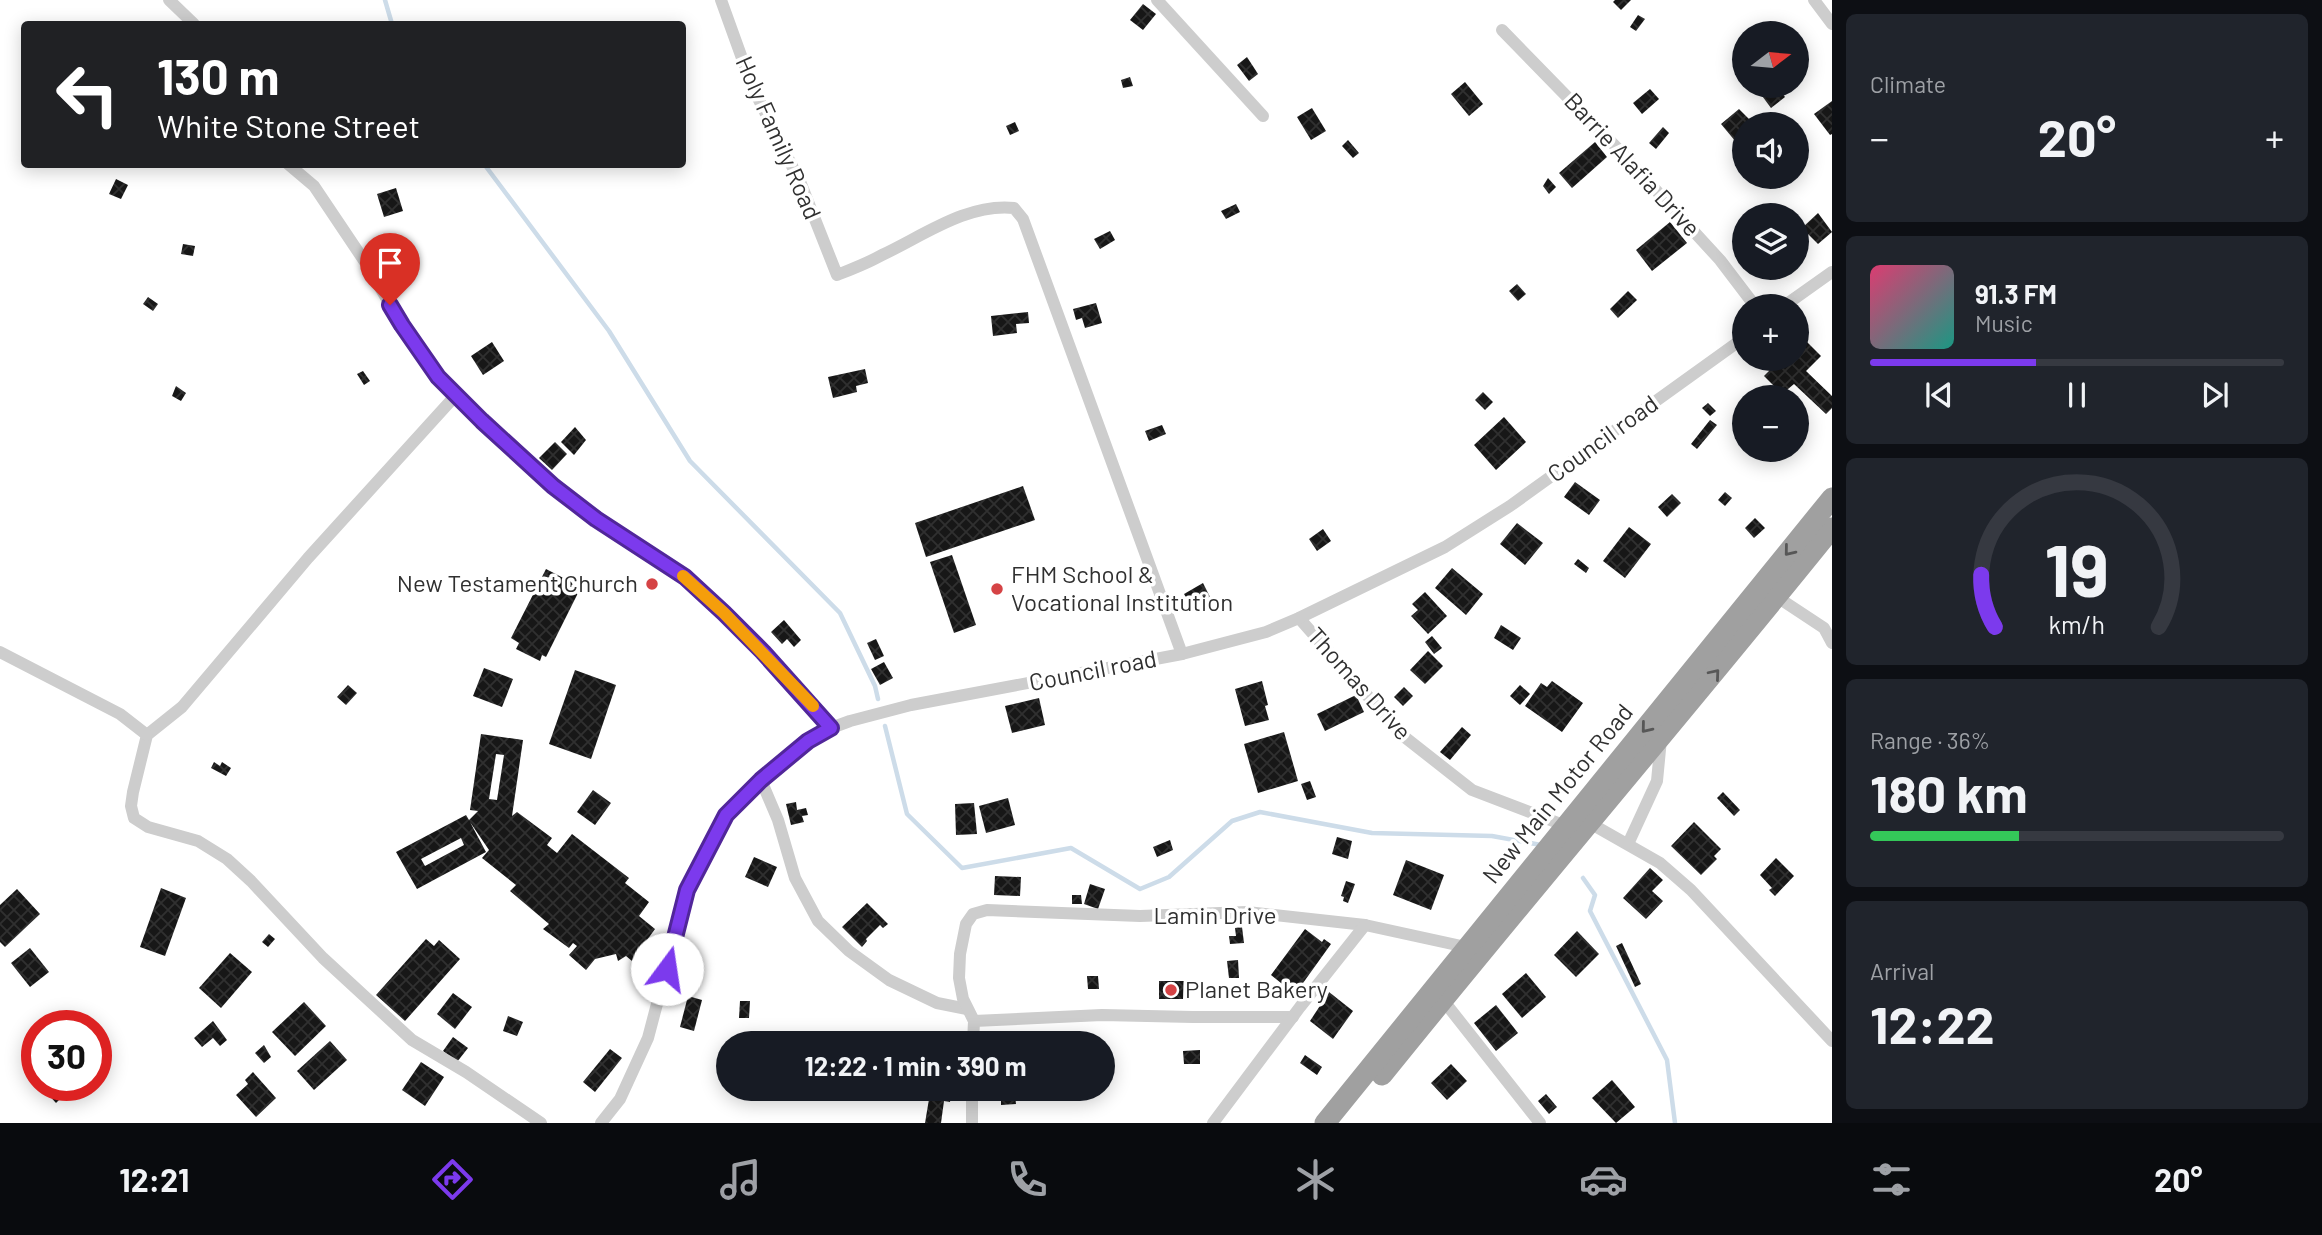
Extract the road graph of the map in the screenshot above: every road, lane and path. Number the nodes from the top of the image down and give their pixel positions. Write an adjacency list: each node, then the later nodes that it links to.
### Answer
1 (169, 0): 5 (street)
2 (721, 0): 21 (street, Holy Family Road)
3 (1157, 0): 8 (street)
4 (1814, 0): 6 (street)
5 (191, 21)
6 (1832, 23)
7 (1503, 30): 11 (street, Barrie Alafia Drive)
8 (1263, 116)
9 (293, 168): 14 (street)
10 (1832, 272): 12 (street)
11 (1746, 294)
12 (1801, 294)
13 (1732, 346): 18 (street, Council road)
14 (456, 395): 22 (street); 23 (street)
15 (1832, 498): 27 (highway, New Main Motor Road, one-way to 27)
16 (1832, 528): 17 (highway, New Main Motor Road)
17 (1777, 597): 19 (street); 24 (highway, New Main Motor Road, one-way to 17)
18 (1299, 618): 21 (street, Council road); 27 (street, Thomas Drive)
19 (1832, 643)
20 (0, 652): 23 (street)
21 (1182, 654): 22 (street, Council road)
22 (831, 728): 25 (street, Council road)
23 (147, 735): 38 (street)
24 (1661, 738): 26 (highway, New Main Motor Road); 28 (street)
25 (761, 780): 32 (street); 39 (street, Council road)
26 (1588, 822): 28 (street); 31 (highway, New Main Motor Road)
27 (1566, 826): 30 (highway, New Main Motor Road)
28 (1628, 844): 36 (street)
29 (1366, 925): 30 (street, Lamin Drive); 32 (street, Lamin Drive); 33 (street)
30 (1466, 947): 42 (highway, New Main Motor Road)
31 (1443, 1000): 43 (highway, New Main Motor Road); 44 (street)
32 (967, 1009): 34 (street)
33 (1293, 1017): 34 (street); 41 (street)
34 (974, 1021): 35 (street)
35 (974, 1031)
36 (1832, 1041)
37 (972, 1101): 40 (street)
38 (541, 1123)
39 (601, 1123)
40 (972, 1123)
41 (1213, 1123)
42 (1325, 1123)
43 (1344, 1123)
44 (1541, 1123)

